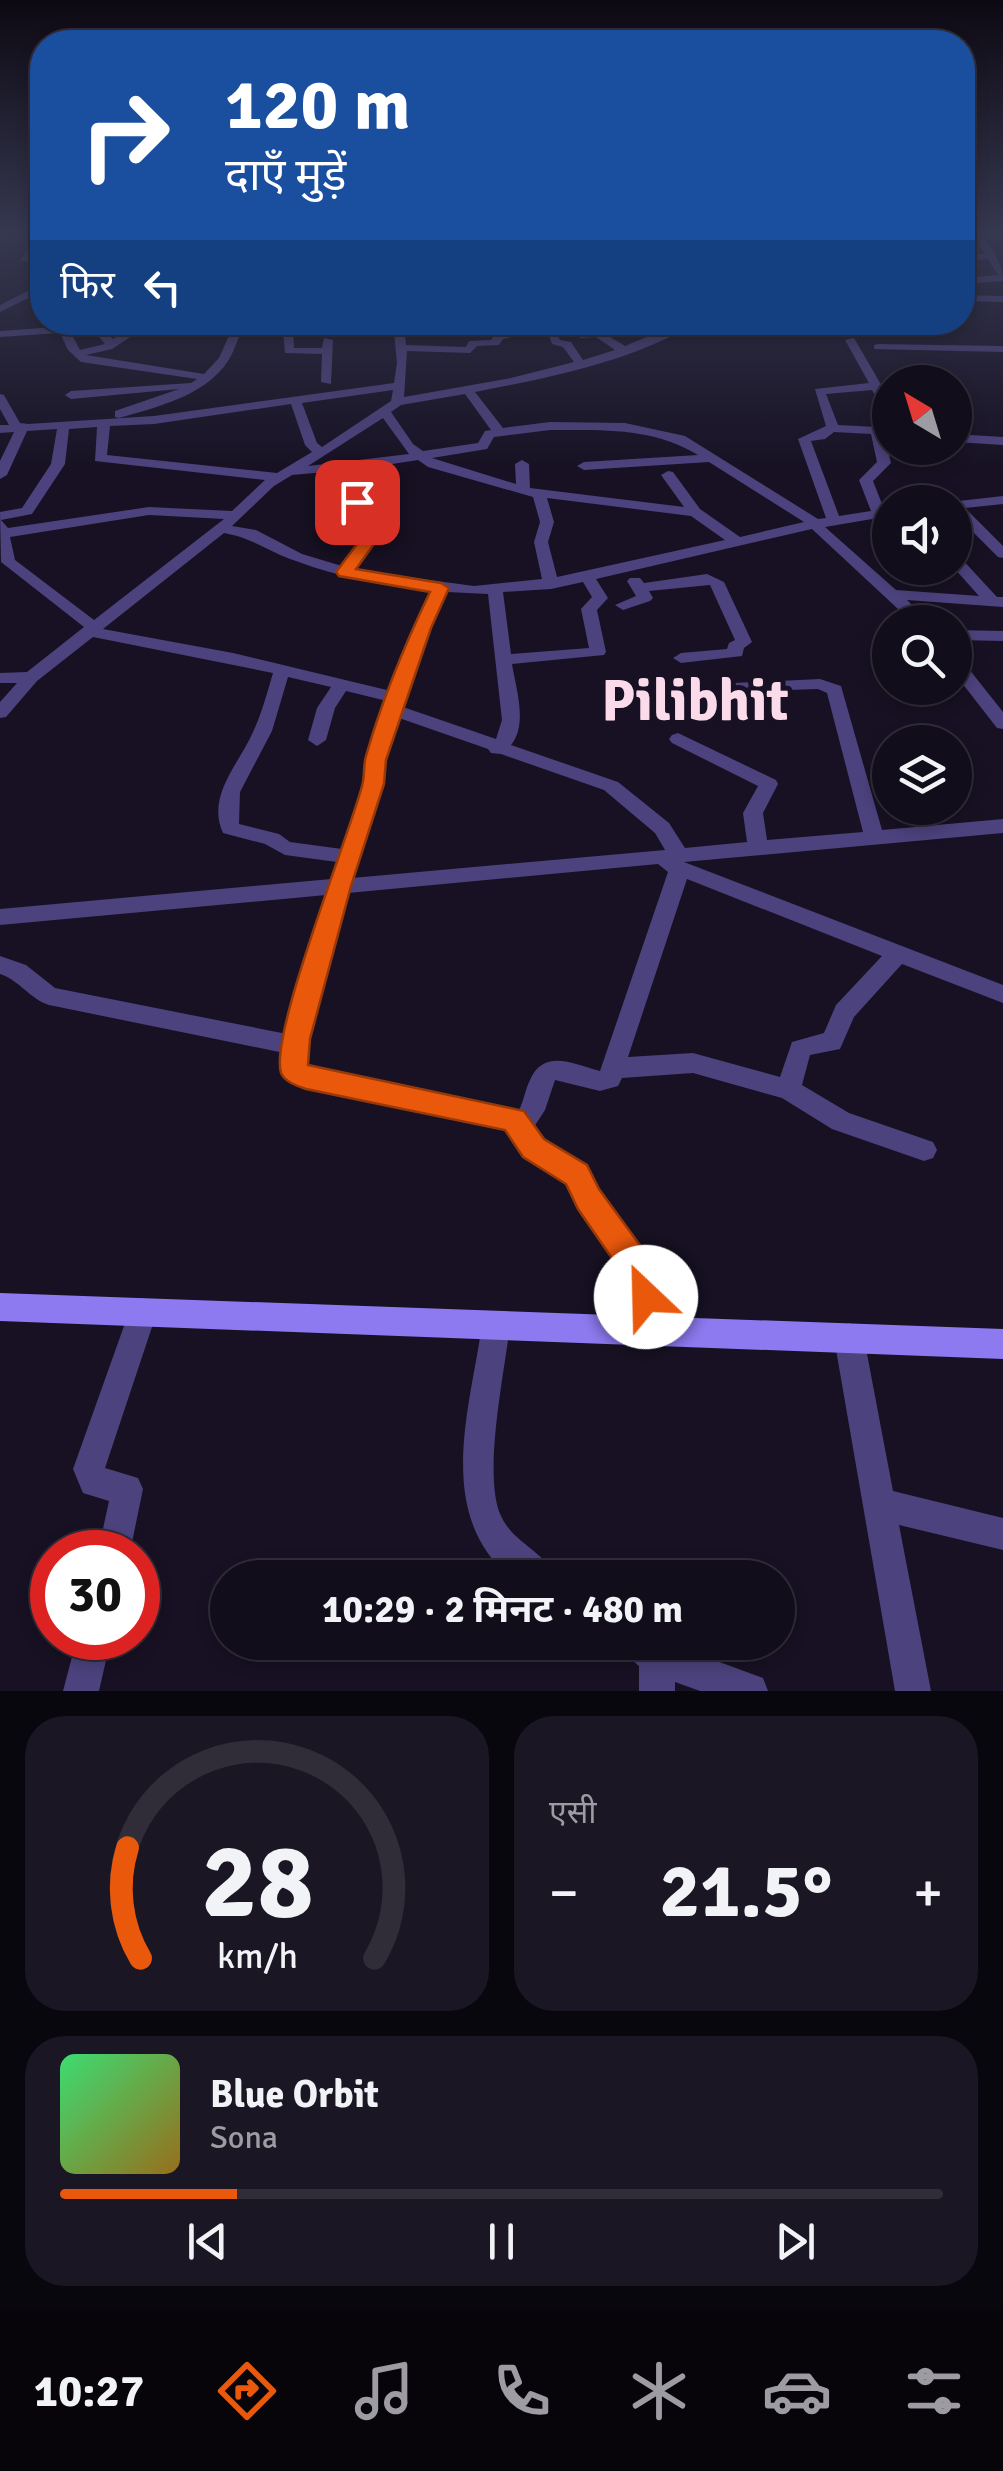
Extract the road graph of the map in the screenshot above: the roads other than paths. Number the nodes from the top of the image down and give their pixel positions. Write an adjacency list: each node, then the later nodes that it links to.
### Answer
1 (30, 330): 2 (street)
2 (0, 334)
3 (67, 335): 21 (street)
4 (104, 335): 15 (street)
5 (126, 335): 15 (street)
6 (236, 335): 23 (street)
7 (288, 335): 19 (street)
8 (329, 335): 19 (street)
9 (399, 335): 16 (street)
10 (510, 335): 16 (street)
11 (552, 335): 22 (street)
12 (664, 335): 20 (street)
13 (584, 336): 20 (street)
14 (850, 340): 24 (street)
15 (112, 344): 21 (street)
16 (400, 348): 28 (street)
17 (878, 348): 18 (street)
18 (1003, 348)
19 (327, 351): 25 (street)
20 (625, 351): 22 (street)
21 (77, 354): 23 (street)
22 (580, 365): 27 (street)
23 (199, 380): 29 (street); 33 (street)
24 (872, 380)
25 (327, 382)
26 (872, 386): 36 (street)
27 (468, 390): 28 (street); 39 (street)
28 (397, 394): 31 (street); 32 (street)
29 (71, 395)
30 (0, 398): 35 (street)
31 (295, 400): 33 (street); 42 (street)
32 (384, 412): 42 (street); 43 (street)
33 (107, 423): 34 (street); 49 (street)
34 (64, 424): 35 (street); 62 (street)
35 (19, 426): 37 (street); 50 (street)
36 (834, 428): 38 (street); 59 (street)
37 (0, 429)
38 (872, 429)
39 (499, 432): 43 (street); 44 (street)
40 (972, 439): 41 (street)
41 (1003, 441)
42 (322, 452): 49 (street)
43 (418, 456): 47 (street); 53 (street)
44 (712, 458): 48 (street); 61 (street)
45 (522, 464): 53 (street)
46 (882, 465): 52 (street)
47 (353, 466): 49 (street); 68 (street)
48 (584, 466)
49 (284, 474): 57 (street)
50 (0, 475)
51 (668, 475): 56 (street)
52 (872, 491)
53 (531, 493): 56 (street); 71 (street)
54 (1003, 500): 55 (street)
55 (972, 504)
56 (694, 512): 64 (street)
57 (235, 515): 62 (street); 63 (street)
58 (872, 515): 59 (street)
59 (834, 520): 61 (street)
60 (972, 523): 65 (street)
61 (814, 524): 64 (street); 75 (street)
62 (1, 527): 66 (street)
63 (221, 528): 68 (street); 79 (street)
64 (736, 541): 67 (street)
65 (1003, 554)
66 (4, 562): 79 (street)
67 (626, 567): 69 (street); 73 (street)
68 (345, 572): 72 (street)
69 (587, 576): 71 (street); 83 (street)
70 (972, 577): 76 (street)
71 (551, 584): 74 (street)
72 (441, 588): 74 (street); 90 (street)
73 (639, 588): 77 (street); 82 (street)
74 (495, 590): 83 (street)
75 (895, 595): 76 (street); 78 (street)
76 (998, 602)
77 (623, 605)
78 (905, 605)
79 (92, 629): 84 (street); 85 (street)
80 (972, 635): 81 (street)
81 (1003, 636)
82 (680, 658)
83 (506, 660): 95 (street)
84 (282, 670): 87 (street); 99 (street)
85 (31, 677): 86 (street); 91 (street)
86 (0, 678)
87 (342, 684): 90 (street); 94 (street)
88 (972, 685): 92 (street)
89 (734, 688): 97 (street)
90 (396, 704): 95 (street); 99 (street)
91 (0, 713)
92 (1003, 724)
93 (678, 739): 98 (street)
94 (318, 740)
95 (498, 749): 100 (street)
96 (1003, 826): 97 (street)
97 (874, 838): 98 (street)
98 (758, 848): 100 (street)
99 (349, 857): 101 (street)
100 (679, 862): 101 (street); 103 (street); 107 (street)
101 (339, 886): 102 (street); 106 (street)
102 (0, 917)
103 (899, 952): 105 (street); 108 (street)
104 (0, 965): 106 (street)
105 (1003, 994)
106 (296, 1046): 109 (street)
107 (616, 1068): 108 (street); 109 (street)
108 (789, 1090): 110 (street)
109 (514, 1120): 114 (street)
110 (924, 1150)
111 (0, 1307): 112 (main road)
112 (143, 1312): 113 (main road); 118 (street)
113 (496, 1325): 114 (main road); 120 (street)
114 (646, 1331): 115 (main road)
115 (848, 1338): 116 (main road); 117 (street)
116 (1003, 1344)
117 (879, 1504): 119 (street); 125 (street)
118 (119, 1530)
119 (1003, 1534)
120 (516, 1560)
121 (89, 1660): 123 (street)
122 (650, 1664): 124 (street)
123 (81, 1691)
124 (750, 1691)
125 (913, 1691)

